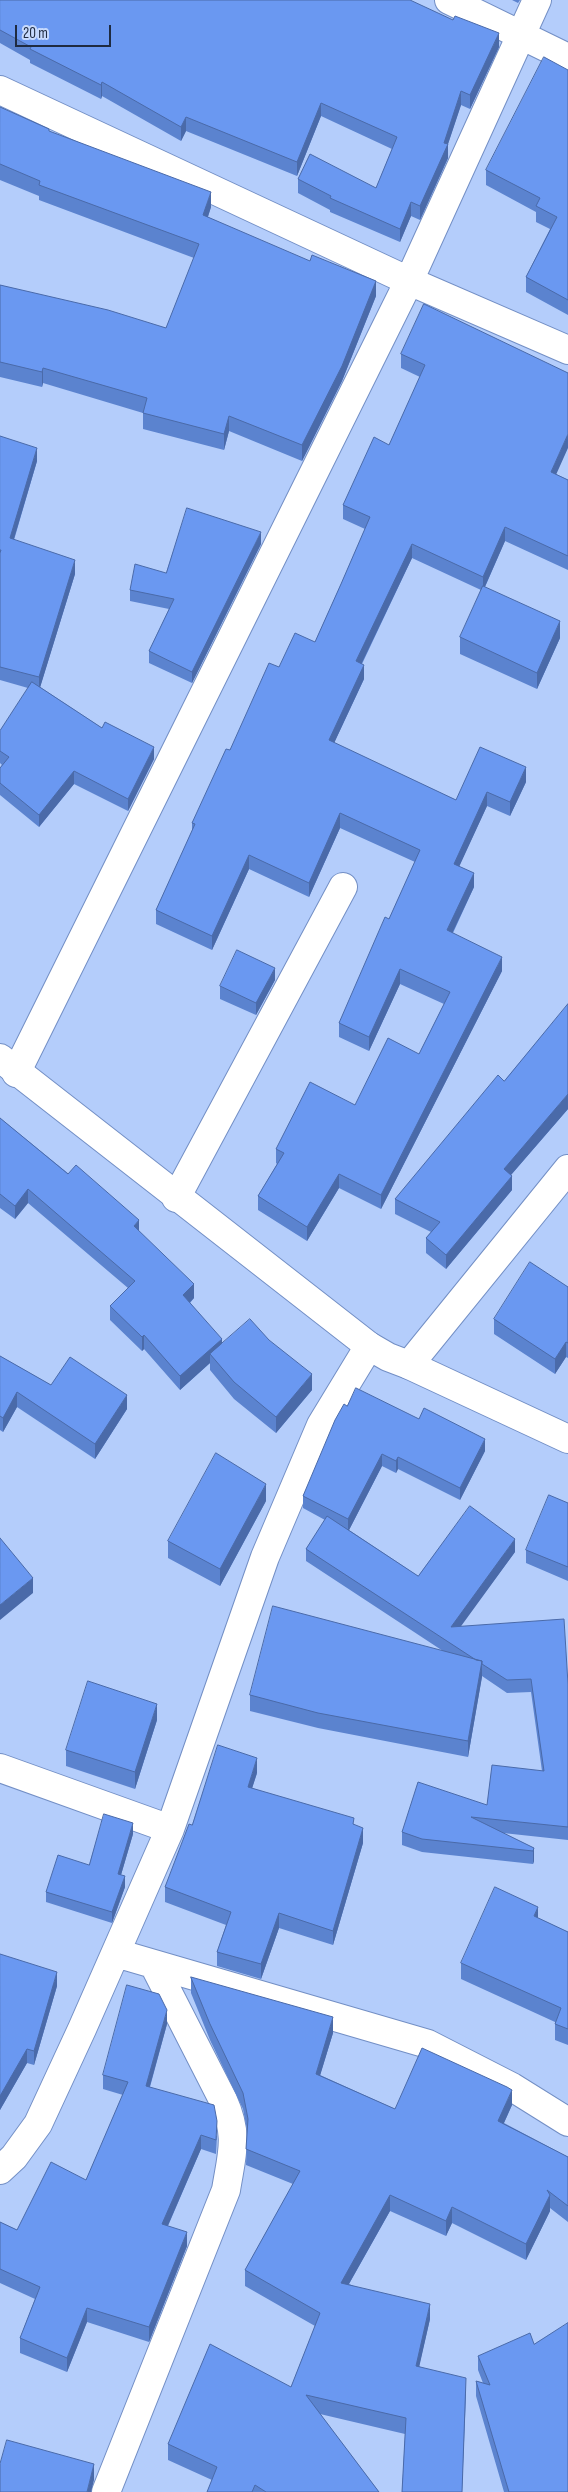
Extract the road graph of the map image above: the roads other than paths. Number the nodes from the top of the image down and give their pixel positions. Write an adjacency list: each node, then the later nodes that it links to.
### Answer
1 (449, 0): 3 (street)
2 (537, 0): 3 (street)
3 (520, 35): 4 (street); 6 (street)
4 (568, 58)
5 (0, 90): 6 (street)
6 (409, 281): 7 (street); 9 (street)
7 (568, 350)
8 (343, 887): 11 (street)
9 (8, 1066): 11 (street)
10 (568, 1169): 13 (street)
11 (176, 1198): 12 (street)
12 (369, 1346): 13 (street); 16 (street)
13 (409, 1365): 14 (street)
14 (568, 1439)
15 (0, 1768): 16 (street)
16 (170, 1829): 17 (street)
17 (116, 1953): 18 (street); 20 (street)
18 (154, 1965): 19 (street); 21 (street)
19 (568, 2122)
20 (0, 2170)
21 (106, 2492)

